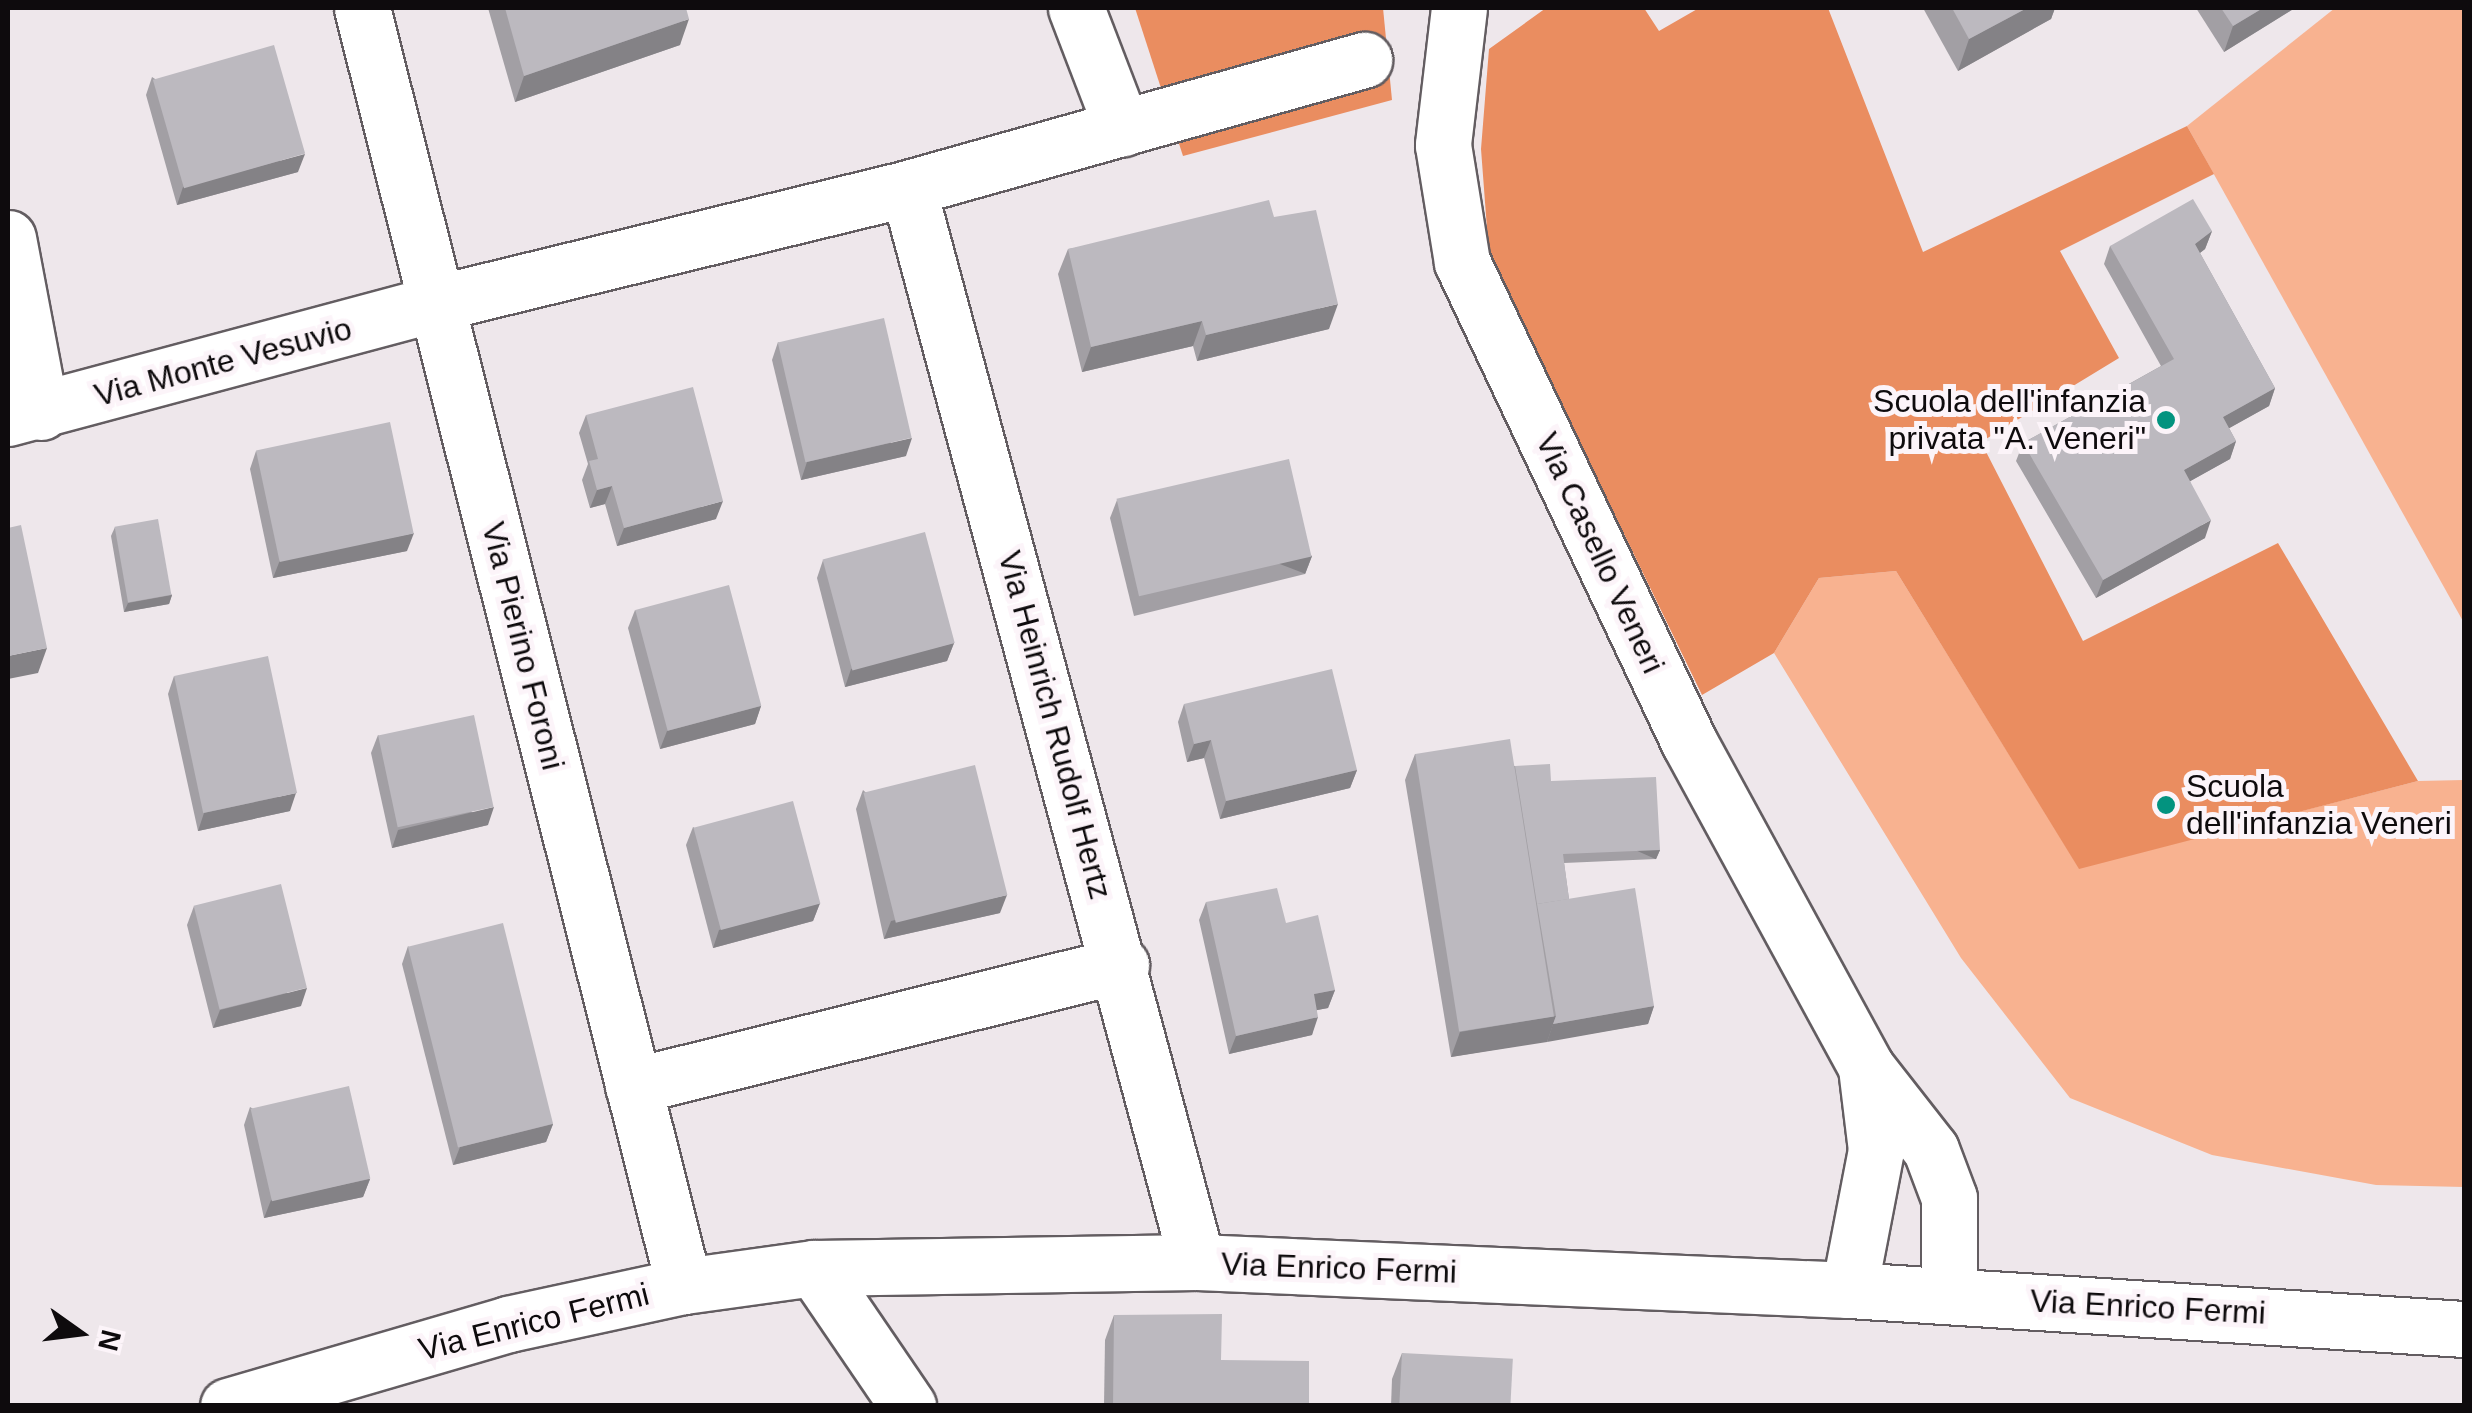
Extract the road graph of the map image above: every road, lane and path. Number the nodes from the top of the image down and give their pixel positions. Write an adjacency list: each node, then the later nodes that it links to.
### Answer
1 (362, 8): 8 (street, Via Pierino Foroni)
2 (1076, 8): 5 (street)
3 (1459, 8): 11 (street, Via Casello Veneri)
4 (1364, 60): 5 (street)
5 (1122, 128): 6 (street)
6 (908, 188): 8 (street); 10 (street, Via Heinrich Rudolf Hertz)
7 (8, 238): 9 (street)
8 (437, 302): 9 (street, Via Monte Vesuvio); 12 (street, Via Pierino Foroni)
9 (24, 415)
10 (1120, 965): 12 (street); 13 (street, Via Heinrich Rudolf Hertz)
11 (1866, 1067): 16 (street, Via Casello Veneri); 17 (street, Via Casello Veneri)
12 (634, 1086): 15 (street, Via Pierino Foroni)
13 (1197, 1262): 14 (street, Via Enrico Fermi); 16 (street, Via Enrico Fermi)
14 (814, 1268): 15 (street, Via Enrico Fermi); 20 (street)
15 (684, 1286): 19 (street, Via Enrico Fermi)
16 (1849, 1290): 17 (street, Via Enrico Fermi)
17 (1949, 1296): 18 (street, Via Enrico Fermi)
18 (2464, 1329)
19 (228, 1406)
20 (908, 1406)

